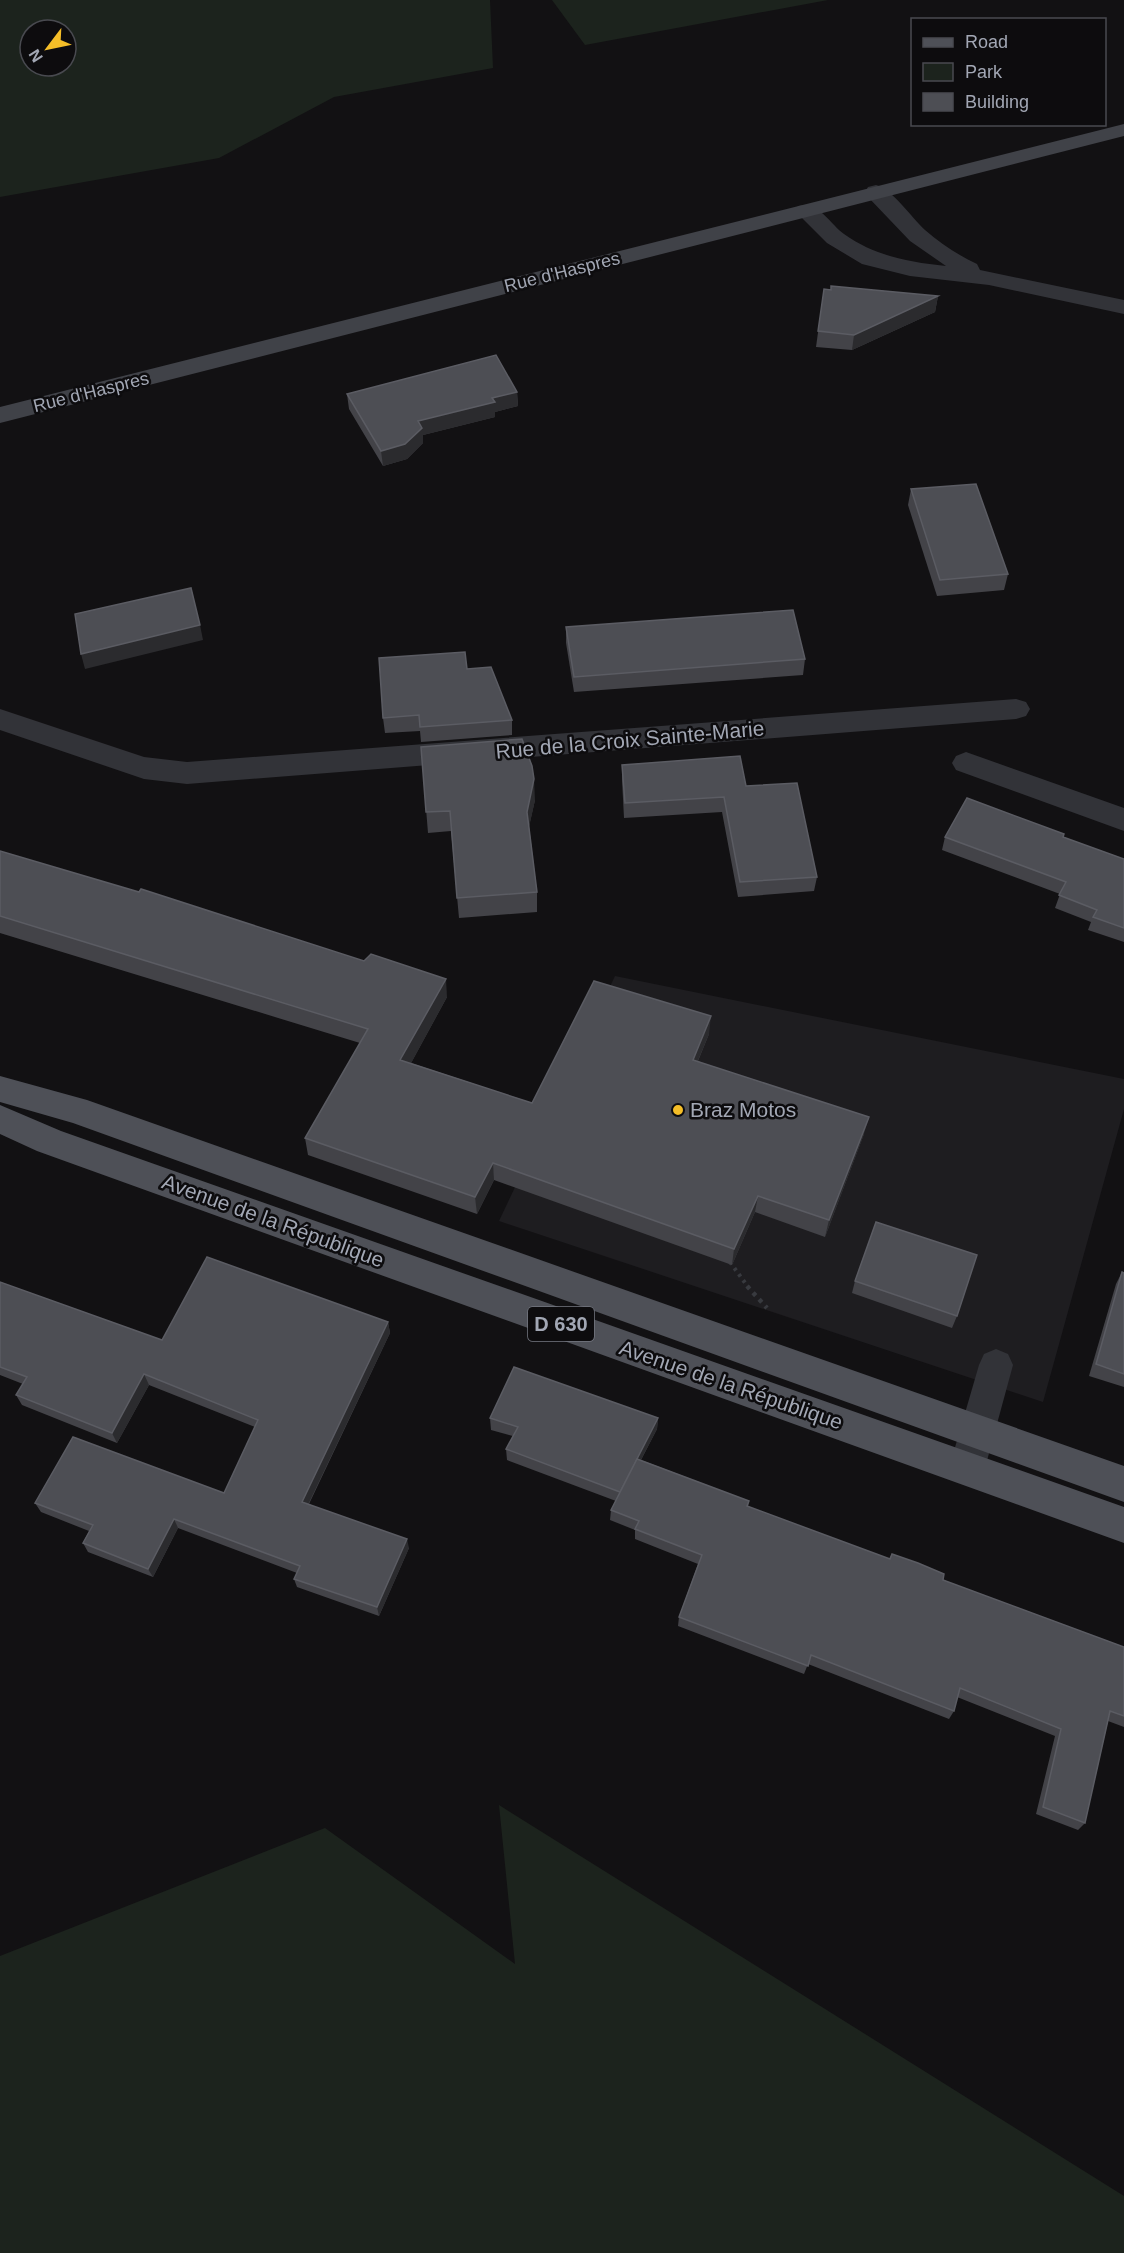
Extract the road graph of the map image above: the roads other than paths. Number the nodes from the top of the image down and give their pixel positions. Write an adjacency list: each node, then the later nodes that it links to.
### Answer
1 (1124, 130): 2 (main road, Rue d'Haspres)
2 (876, 192): 3 (main road, Rue d'Haspres); 4 (street)
3 (806, 211): 4 (street); 6 (main road, Rue d'Haspres)
4 (989, 278): 5 (street)
5 (1124, 307)
6 (0, 415)
7 (1016, 709): 8 (street, Rue de la Croix Sainte-Marie)
8 (0, 719)
9 (966, 763): 10 (street)
10 (1124, 820)
11 (0, 1089): 14 (main road, Avenue de la République / D 630)
12 (0, 1119): 15 (main road, Avenue de la République / D 630)
13 (996, 1365): 14 (lane)
14 (977, 1431): 15 (lane); 16 (main road, Avenue de la République / D 630)
15 (967, 1468): 17 (main road, Avenue de la République / D 630)
16 (1124, 1484)
17 (1124, 1525)

